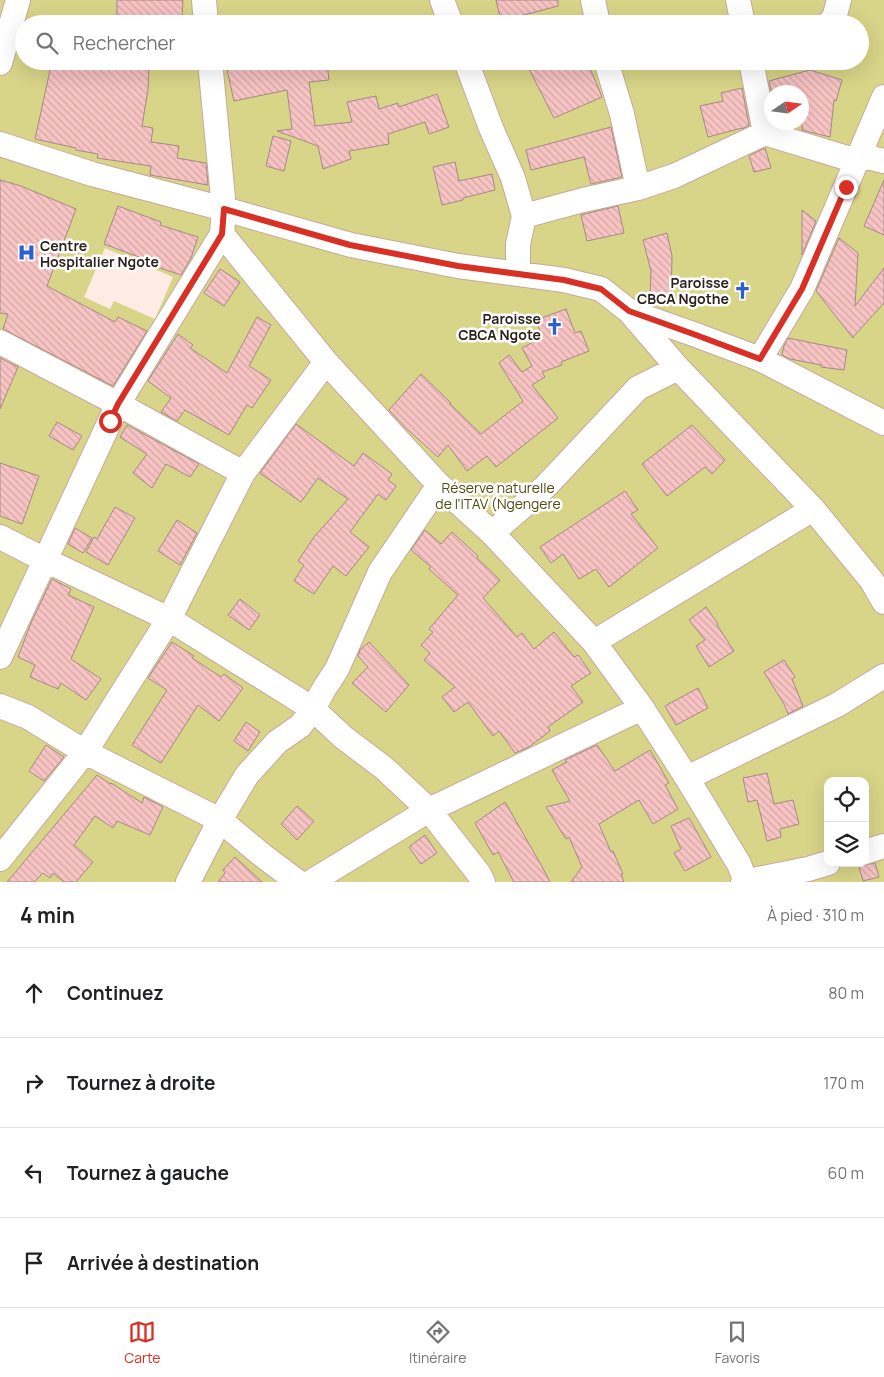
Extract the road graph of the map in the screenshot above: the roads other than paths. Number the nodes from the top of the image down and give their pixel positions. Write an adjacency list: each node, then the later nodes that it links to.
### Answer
1 (18, 0): 12 (street)
2 (204, 0): 7 (street)
3 (442, 0): 8 (street)
4 (593, 0): 9 (street)
5 (738, 0): 10 (street)
6 (840, 0): 11 (street)
7 (205, 15)
8 (448, 15)
9 (596, 15)
10 (741, 15)
11 (835, 15)
12 (0, 63)
13 (211, 70): 23 (street)
14 (469, 70): 24 (street)
15 (609, 70): 22 (street)
16 (753, 70): 18 (street)
17 (884, 97): 20 (street)
18 (765, 133): 20 (street); 22 (street)
19 (0, 144): 23 (street)
20 (859, 155): 21 (street); 29 (street)
21 (884, 161)
22 (638, 188): 24 (street)
23 (224, 209): 25 (street); 26 (street)
24 (524, 216): 26 (street)
25 (222, 234): 30 (street); 32 (street)
26 (518, 274): 27 (street)
27 (629, 311): 29 (street); 31 (street)
28 (0, 342): 32 (street)
29 (760, 359): 33 (street)
30 (326, 362): 34 (street); 35 (street)
31 (678, 368): 36 (street); 37 (street)
32 (118, 404): 34 (street); 39 (street)
33 (884, 423)
34 (243, 473): 41 (street)
35 (438, 485): 37 (street); 47 (street)
36 (813, 509): 40 (street); 42 (street)
37 (492, 533): 42 (street)
38 (0, 537): 39 (street)
39 (45, 560): 41 (street); 43 (street)
40 (884, 602)
41 (170, 619): 47 (street); 48 (street)
42 (594, 642): 46 (street)
43 (0, 658)
44 (884, 676): 49 (street)
45 (0, 706): 48 (street)
46 (642, 708): 49 (street); 50 (street)
47 (313, 709): 50 (street); 51 (street)
48 (85, 752): 51 (street); 54 (street)
49 (687, 778): 60 (street)
50 (429, 810): 58 (street); 59 (street)
51 (220, 820): 56 (street); 57 (street)
52 (884, 846): 53 (street)
53 (869, 851)
54 (0, 859)
55 (824, 864): 60 (street)
56 (188, 882)
57 (298, 882)
58 (311, 882)
59 (483, 882)
60 (745, 882)

